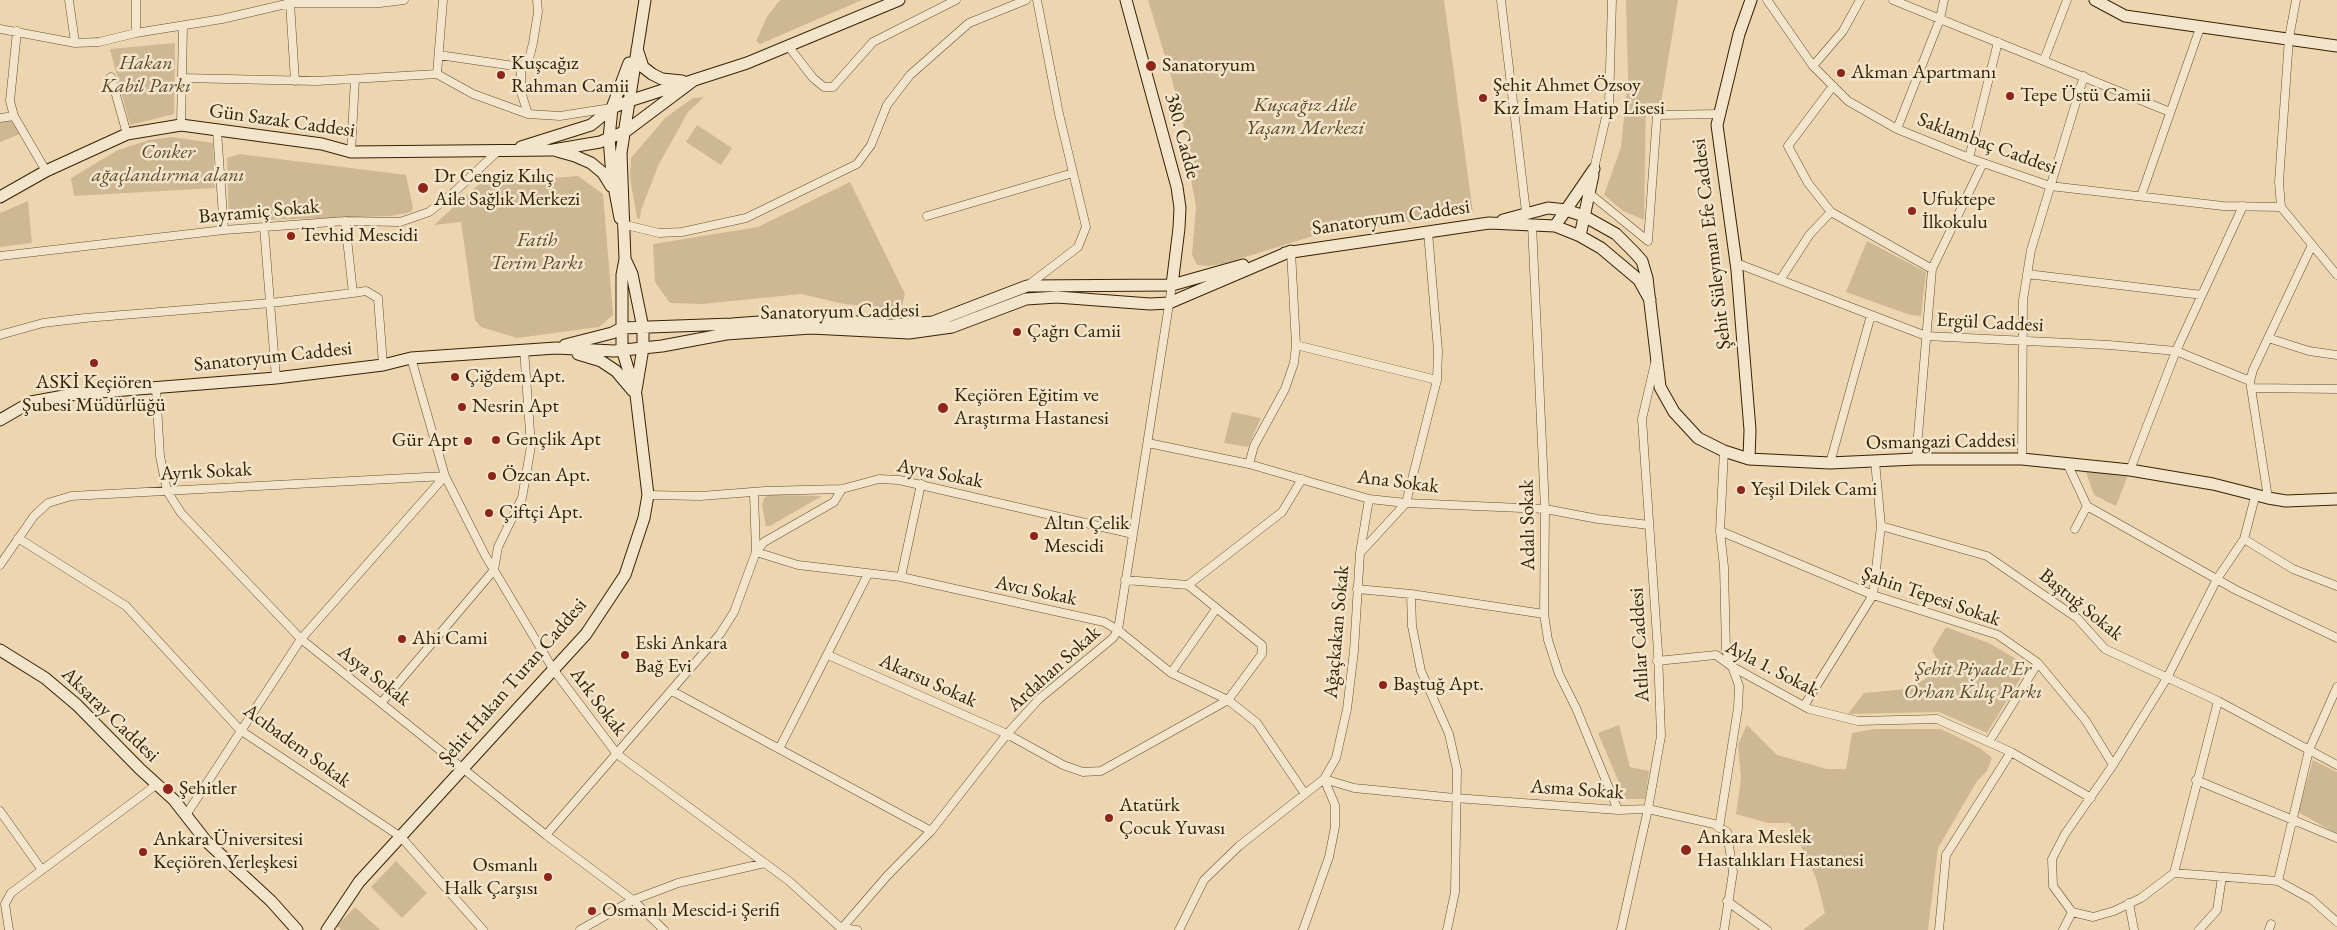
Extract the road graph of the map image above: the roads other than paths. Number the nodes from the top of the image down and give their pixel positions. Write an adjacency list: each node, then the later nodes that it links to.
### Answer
1 (69, 0): 32 (street)
2 (136, 0): 29 (street)
3 (404, 0): 22 (street)
4 (443, 0): 36 (street)
5 (537, 0): 39 (street)
6 (645, 0): 33 (main road)
7 (899, 0): 35 (main road, Gün Sazak Caddesi)
8 (956, 0): 35 (street)
9 (1026, 0): 84 (street)
10 (1036, 0): 69 (street)
11 (1126, 0): 100 (main road, 380. Cadde)
12 (1501, 0): 78 (street)
13 (1612, 0): 67 (street)
14 (1751, 0): 52 (main road, Şehit Süleyman Efe Caddesi)
15 (1767, 0): 38 (street, Saklambaç Caddesi)
16 (1860, 0): 38 (street)
17 (1893, 0): 24 (street)
18 (1944, 0): 24 (street)
19 (2067, 0): 37 (street)
20 (2095, 0): 26 (main road)
21 (2296, 0): 30 (street)
22 (332, 1): 23 (street)
23 (290, 3): 25 (street); 46 (street)
24 (1940, 19): 31 (street); 56 (street)
25 (183, 26): 29 (street); 43 (street)
26 (2200, 28): 30 (main road); 50 (street)
27 (0, 30): 28 (street)
28 (17, 31): 32 (street); 53 (street)
29 (136, 32): 32 (street)
30 (2289, 38): 34 (main road); 76 (street)
31 (1998, 42): 37 (street); 65 (street)
32 (74, 43)
33 (636, 46): 45 (main road); 48 (main road); 49 (main road)
34 (2337, 46)
35 (789, 47): 45 (main road, Gün Sazak Caddesi)
36 (439, 56): 39 (street); 40 (street)
37 (2044, 60): 41 (street)
38 (1813, 66): 47 (street, Saklambaç Caddesi)
39 (521, 67): 51 (street)
40 (437, 74): 44 (street); 51 (street)
41 (2084, 76): 50 (street); 70 (street)
42 (111, 77): 59 (street)
43 (182, 78): 46 (street); 55 (street)
44 (355, 79): 46 (street); 63 (street)
45 (694, 80): 48 (main road, Gün Sazak Caddesi); 58 (main road, Gün Sazak Caddesi)
46 (295, 81)
47 (1833, 86): 56 (street, Saklambaç Caddesi); 79 (street)
48 (629, 101): 49 (main road, Gün Sazak Caddesi); 58 (main road)
49 (612, 108): 51 (street); 60 (main road); 61 (main road, Gün Sazak Caddesi)
50 (2170, 112): 73 (street)
51 (528, 114)
52 (1720, 114): 71 (street); 95 (main road, Şehit Süleyman Efe Caddesi)
53 (14, 116): 54 (street); 68 (street)
54 (0, 118)
55 (181, 125): 57 (main road, Gün Sazak Caddesi); 59 (main road, Gün Sazak Caddesi)
56 (1897, 129): 65 (street, Saklambaç Caddesi)
57 (217, 131): 63 (main road, Gün Sazak Caddesi); 88 (street)
58 (626, 131): 60 (main road, Gün Sazak Caddesi); 84 (main road)
59 (127, 134): 68 (main road, Gün Sazak Caddesi)
60 (609, 138): 62 (main road, Gün Sazak Caddesi); 72 (main road)
61 (515, 149): 62 (main road, Gün Sazak Caddesi); 64 (main road, Gün Sazak Caddesi)
62 (553, 150): 72 (main road)
63 (351, 152): 64 (main road, Gün Sazak Caddesi)
64 (497, 152): 82 (street, Bayramiç Sokak)
65 (1969, 158): 66 (street, Saklambaç Caddesi)
66 (1983, 163): 70 (street, Saklambaç Caddesi); 96 (street)
67 (1594, 169): 71 (main road); 77 (main road)
68 (46, 171): 74 (main road, Gün Sazak Caddesi)
69 (1073, 173): 80 (street); 101 (street)
70 (2050, 186): 73 (street, Saklambaç Caddesi); 97 (street)
71 (1589, 193): 81 (main road)
72 (614, 194): 84 (main road)
73 (2141, 196): 75 (street, Saklambaç Caddesi)
74 (0, 197)
75 (2243, 206): 76 (street, Saklambaç Caddesi); 103 (street)
76 (2281, 207): 91 (street)
77 (1566, 210): 78 (main road, Sanatoryum Caddesi); 81 (main road, Sanatoryum Caddesi); 86 (main road)
78 (1526, 212): 83 (main road, Sanatoryum Caddesi)
79 (1832, 212): 96 (street); 99 (street)
80 (927, 216)
81 (1584, 216): 90 (main road); 104 (main road, Sanatoryum Caddesi)
82 (345, 221): 87 (street, Bayramiç Sokak); 102 (street)
83 (1496, 222): 85 (main road, Sanatoryum Caddesi); 89 (main road, Sanatoryum Caddesi)
84 (622, 224): 94 (main road)
85 (1532, 224): 86 (main road, Sanatoryum Caddesi); 154 (street, Adalı Sokak)
86 (1554, 226): 90 (main road, Sanatoryum Caddesi)
87 (264, 227): 88 (street, Bayramiç Sokak); 105 (street)
88 (224, 230): 93 (street, Bayramiç Sokak)
89 (1428, 232): 92 (main road, Sanatoryum Caddesi); 125 (street, Ağaçkakan Sokak)
90 (1580, 236): 104 (main road, Sanatoryum Caddesi)
91 (2312, 245): 98 (street); 112 (street)
92 (1291, 251): 100 (main road, Sanatoryum Caddesi); 106 (main road, Sanatoryum Caddesi); 114 (street)
93 (0, 256)
94 (625, 259): 108 (main road); 109 (main road)
95 (1736, 263): 99 (street, Ergül Caddesi); 133 (main road, Şehit Süleyman Efe Caddesi)
96 (1932, 269): 111 (street)
97 (2027, 274): 103 (street); 113 (street)
98 (2337, 275)
99 (1780, 280): 107 (street, Ergül Caddesi)
100 (1172, 285): 101 (main road, Sanatoryum Caddesi); 106 (street, Ardahan Sokak)
101 (1027, 286): 109 (main road, Sanatoryum Caddesi)
102 (354, 293): 105 (street); 123 (street)
103 (2202, 294): 119 (street)
104 (1650, 300): 121 (main road, Osmangazi Caddesi)
105 (272, 303): 110 (street); 124 (street)
106 (1169, 303): 116 (main road, Sanatoryum Caddesi); 131 (street, Ardahan Sokak)
107 (1871, 315): 111 (street, Ergül Caddesi); 137 (street)
108 (622, 328): 109 (main road, Sanatoryum Caddesi); 115 (main road, Sanatoryum Caddesi); 118 (main road)
109 (643, 328): 116 (main road)
110 (0, 335)
111 (1926, 336): 113 (street, Ergül Caddesi); 134 (street)
112 (2268, 338): 120 (street); 126 (street)
113 (2023, 341): 119 (street, Ergül Caddesi); 135 (street)
114 (1296, 345): 125 (street); 139 (street)
115 (556, 348): 117 (main road, Sanatoryum Caddesi); 118 (main road, Sanatoryum Caddesi); 129 (main road)
116 (643, 348): 118 (main road, Sanatoryum Caddesi); 129 (main road)
117 (524, 349): 122 (main road, Sanatoryum Caddesi); 165 (street)
118 (622, 349): 129 (main road)
119 (2176, 351): 126 (street, Ergül Caddesi); 140 (street)
120 (2337, 355)
121 (1656, 356): 132 (main road, Osmangazi Caddesi); 155 (street, Atlılar Caddesi)
122 (411, 358): 123 (main road, Sanatoryum Caddesi); 141 (street, Ark Sokak)
123 (383, 365): 124 (main road, Sanatoryum Caddesi)
124 (276, 378): 127 (main road, Sanatoryum Caddesi)
125 (1437, 380): 152 (street, Ağaçkakan Sokak)
126 (2250, 385): 128 (street); 149 (street)
127 (156, 388): 130 (main road, Sanatoryum Caddesi); 145 (street, Asya Sokak)
128 (2337, 389)
129 (636, 395): 147 (main road, Şehit Hakan Turan Caddesi)
130 (0, 420)
131 (1148, 442): 139 (street, Ana Sokak); 159 (street, Ardahan Sokak)
132 (1724, 451): 133 (main road, Osmangazi Caddesi); 158 (street)
133 (1749, 458): 137 (main road, Osmangazi Caddesi)
134 (1916, 458): 135 (main road, Osmangazi Caddesi); 136 (main road, Osmangazi Caddesi)
135 (2022, 459): 138 (main road, Osmangazi Caddesi)
136 (1875, 461): 137 (main road, Osmangazi Caddesi); 156 (street)
137 (1830, 463)
138 (2067, 463): 140 (main road, Osmangazi Caddesi); 153 (street)
139 (1248, 464): 142 (street, Ana Sokak)
140 (2130, 470): 148 (main road, Osmangazi Caddesi)
141 (445, 476): 145 (street, Ayrık Sokak); 165 (street, Ark Sokak); 179 (street)
142 (1302, 479): 150 (street, Ana Sokak); 170 (street)
143 (921, 484): 144 (street, Ayva Sokak); 159 (street, Ayva Sokak); 167 (street)
144 (842, 489): 146 (street, Ayva Sokak); 162 (street)
145 (167, 491): 160 (street, Ayrık Sokak); 179 (street, Asya Sokak)
146 (754, 494): 147 (street, Ayva Sokak); 162 (street)
147 (648, 495): 185 (main road, Şehit Hakan Turan Caddesi)
148 (2255, 497): 149 (main road, Osmangazi Caddesi); 161 (street)
149 (2268, 498): 151 (main road, Osmangazi Caddesi)
150 (1369, 499): 152 (street, Ana Sokak); 163 (street)
151 (2337, 499)
152 (1406, 503): 154 (street, Ana Sokak); 163 (street, Ağaçkakan Sokak)
153 (2087, 506): 157 (street); 168 (street)
154 (1545, 508): 155 (street, Ana Sokak); 176 (street, Adalı Sokak)
155 (1650, 526): 182 (street, Atlılar Caddesi)
156 (1881, 526): 174 (street); 187 (street, Baştuğ Sokak)
157 (2075, 530)
158 (1720, 531): 174 (street, Şahin Tepesi Sokak); 184 (street)
159 (1133, 534): 169 (street, Ardahan Sokak)
160 (18, 538): 164 (street, Ayrık Sokak); 194 (street, Acıbadem Sokak)
161 (2244, 539): 168 (street); 171 (street)
162 (756, 552): 166 (street, Avcı Sokak); 189 (street)
163 (1360, 553): 172 (street, Ağaçkakan Sokak)
164 (0, 565)
165 (494, 570): 185 (street, Ark Sokak); 192 (street)
166 (868, 574): 167 (street, Avcı Sokak); 181 (street)
167 (901, 578): 177 (street, Avcı Sokak)
168 (2217, 579): 178 (street); 187 (street)
169 (1125, 580): 170 (street); 177 (street, Ardahan Sokak)
170 (1188, 586): 175 (street)
171 (2337, 586)
172 (1357, 589): 173 (street); 204 (street, Ağaçkakan Sokak)
173 (1411, 594): 176 (street); 208 (street)
174 (1873, 595): 183 (street, Şahin Tepesi Sokak); 193 (street)
175 (1216, 609): 186 (street); 190 (street)
176 (1544, 614): 211 (street, Adalı Sokak)
177 (1118, 630): 186 (street, Avcı Sokak); 195 (street, Ardahan Sokak)
178 (2337, 638)
179 (301, 639): 192 (street, Asya Sokak); 194 (street)
180 (0, 650): 206 (main road, Aksaray Caddesi)
181 (828, 654): 195 (street, Akarsu Sokak); 197 (street)
182 (1657, 661): 184 (street, Ayla 1. Sokak); 210 (street, Atlılar Caddesi)
183 (2038, 663): 196 (street); 201 (street, Şahin Tepesi Sokak)
184 (1731, 666): 193 (street, Ayla 1. Sokak); 215 (street)
185 (553, 668): 200 (street, Ark Sokak); 203 (main road, Şehit Hakan Turan Caddesi)
186 (1171, 673): 190 (street, Avcı Sokak)
187 (2167, 678): 191 (street, Baştuğ Sokak); 201 (street)
188 (2337, 687): 198 (street)
189 (672, 691): 197 (street); 200 (street)
190 (1228, 700): 195 (street, Akarsu Sokak); 207 (street, Avcı Sokak)
191 (2218, 700): 198 (street, Baştuğ Sokak); 205 (street)
192 (382, 702): 203 (street, Asya Sokak)
193 (1804, 706): 196 (street, Ayla 1. Sokak)
194 (240, 730): 213 (street); 218 (street, Acıbadem Sokak)
195 (1007, 734): 216 (street, Ardahan Sokak)
196 (1989, 742): 199 (street, Ayla 1. Sokak)
197 (779, 749): 216 (street)
198 (2309, 750): 202 (street, Baştuğ Sokak); 214 (street)
199 (2011, 752): 209 (street, Ayla 1. Sokak); 246 (street)
200 (617, 754): 217 (street); 220 (street, Ark Sokak)
201 (2113, 765): 209 (street)
202 (2337, 765)
203 (463, 769): 217 (street, Asya Sokak); 218 (main road, Şehit Hakan Turan Caddesi)
204 (1324, 779): 207 (street, Ağaçkakan Sokak); 208 (street, Asma Sokak); 241 (street)
205 (2196, 780): 214 (street); 222 (street)
206 (156, 785): 213 (main road, Aksaray Caddesi); 221 (street)
207 (1305, 794): 240 (street, Ağaçkakan Sokak)
208 (1455, 798): 211 (street, Asma Sokak); 242 (street)
209 (2091, 798): 229 (street)
210 (1648, 809): 211 (street, Asma Sokak); 215 (street, Asma Sokak); 243 (street, Atlılar Caddesi)
211 (1618, 810)
212 (0, 811): 221 (street)
213 (186, 815): 227 (main road, Aksaray Caddesi)
214 (2292, 818): 219 (street); 224 (street)
215 (1720, 828): 226 (street)
216 (931, 831): 231 (street, Ardahan Sokak)
217 (546, 835): 225 (street, Asya Sokak)
218 (401, 837): 235 (main road, Şehit Hakan Turan Caddesi); 236 (street, Acıbadem Sokak)
219 (2337, 838)
220 (765, 863): 225 (street); 231 (street, Ark Sokak)
221 (42, 870): 232 (street)
222 (2174, 873): 223 (street); 228 (street)
223 (2222, 877): 224 (street); 249 (street)
224 (2278, 881): 230 (street)
225 (633, 900): 237 (street); 238 (street, Asya Sokak)
226 (1727, 900): 244 (street); 245 (street)
227 (271, 901): 233 (main road); 234 (main road, Aksaray Caddesi)
228 (2129, 903): 229 (street); 248 (street)
229 (2072, 912): 247 (street)
230 (2337, 922)
231 (842, 929): 239 (street)
232 (9, 930)
233 (285, 930)
234 (297, 930)
235 (327, 930)
236 (483, 930)
237 (580, 930)
238 (664, 930)
239 (857, 930)
240 (1179, 930)
241 (1303, 930)
242 (1447, 930)
243 (1621, 930)
244 (1724, 930)
245 (1767, 930)
246 (1939, 930)
247 (2063, 930)
248 (2134, 930)
249 (2199, 930)

